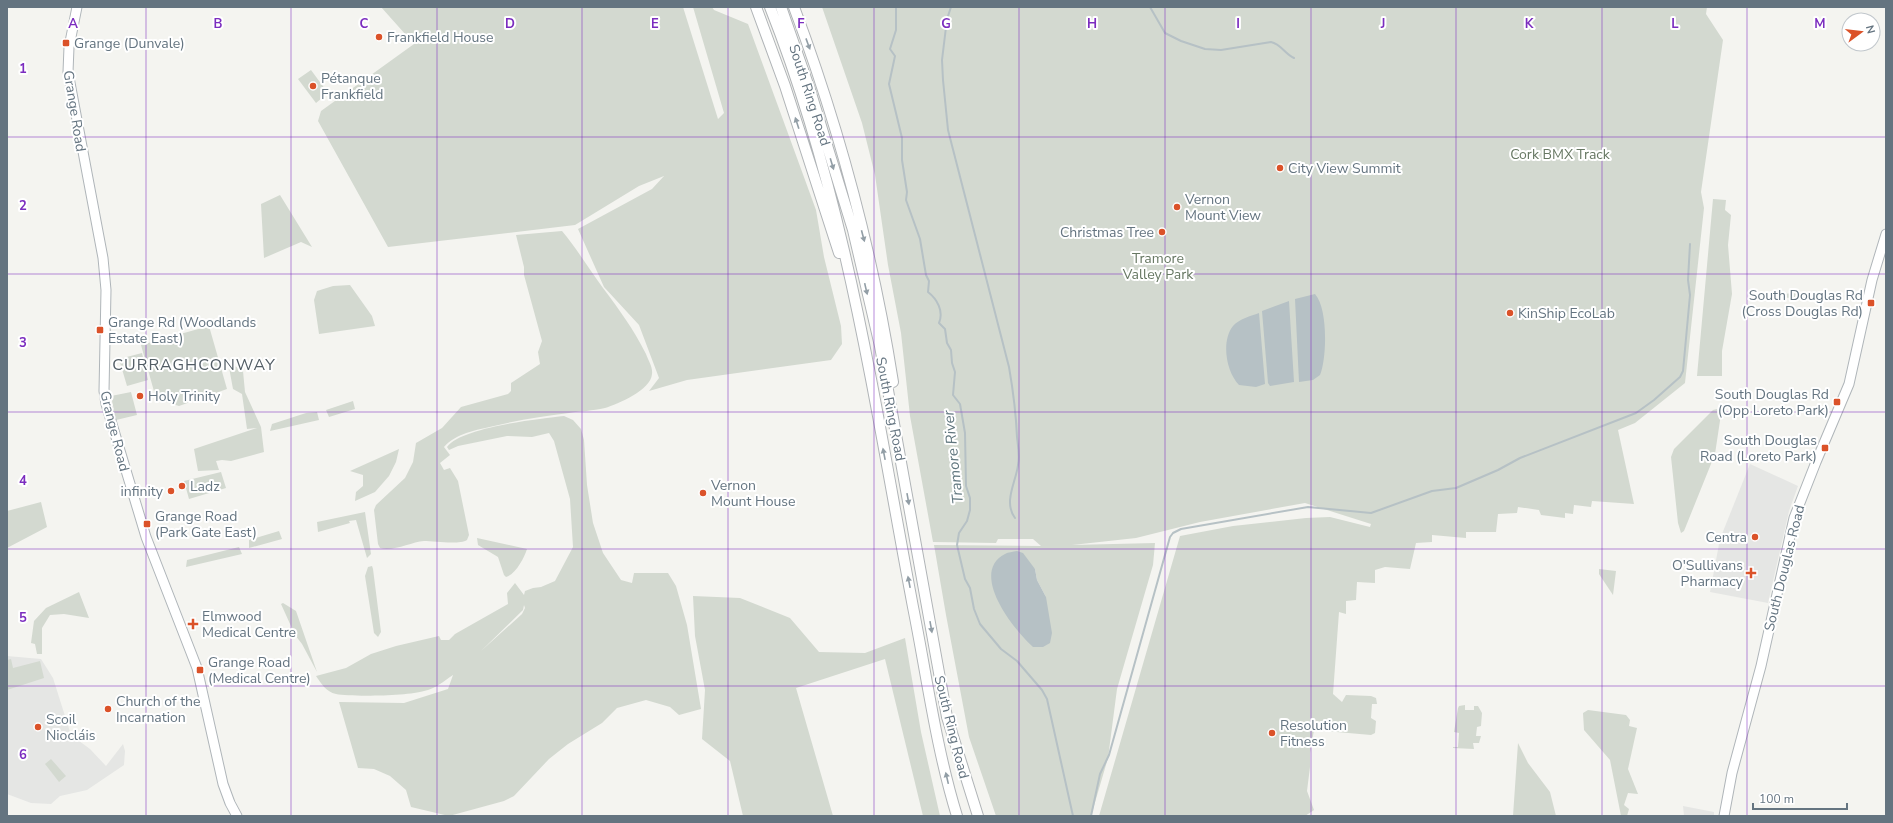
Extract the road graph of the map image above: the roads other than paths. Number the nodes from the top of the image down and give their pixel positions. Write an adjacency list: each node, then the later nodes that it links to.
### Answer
1 (77, 7): 11 (main road, Grange Road)
2 (756, 7): 9 (highway, one-way to 2)
3 (770, 7): 9 (highway, South Ring Road)
4 (781, 7): 7 (highway, South Ring Road, one-way to 7)
5 (794, 7): 6 (highway, one-way to 6)
6 (842, 156): 7 (highway); 10 (highway, one-way to 10)
7 (852, 230): 10 (highway, South Ring Road, one-way to 10)
8 (1886, 234): 14 (main road, South Douglas Road)
9 (857, 306): 12 (highway, South Ring Road, one-way to 9)
10 (903, 470): 13 (highway, South Ring Road, one-way to 13)
11 (237, 816)
12 (957, 816)
13 (978, 816)
14 (1724, 816)

